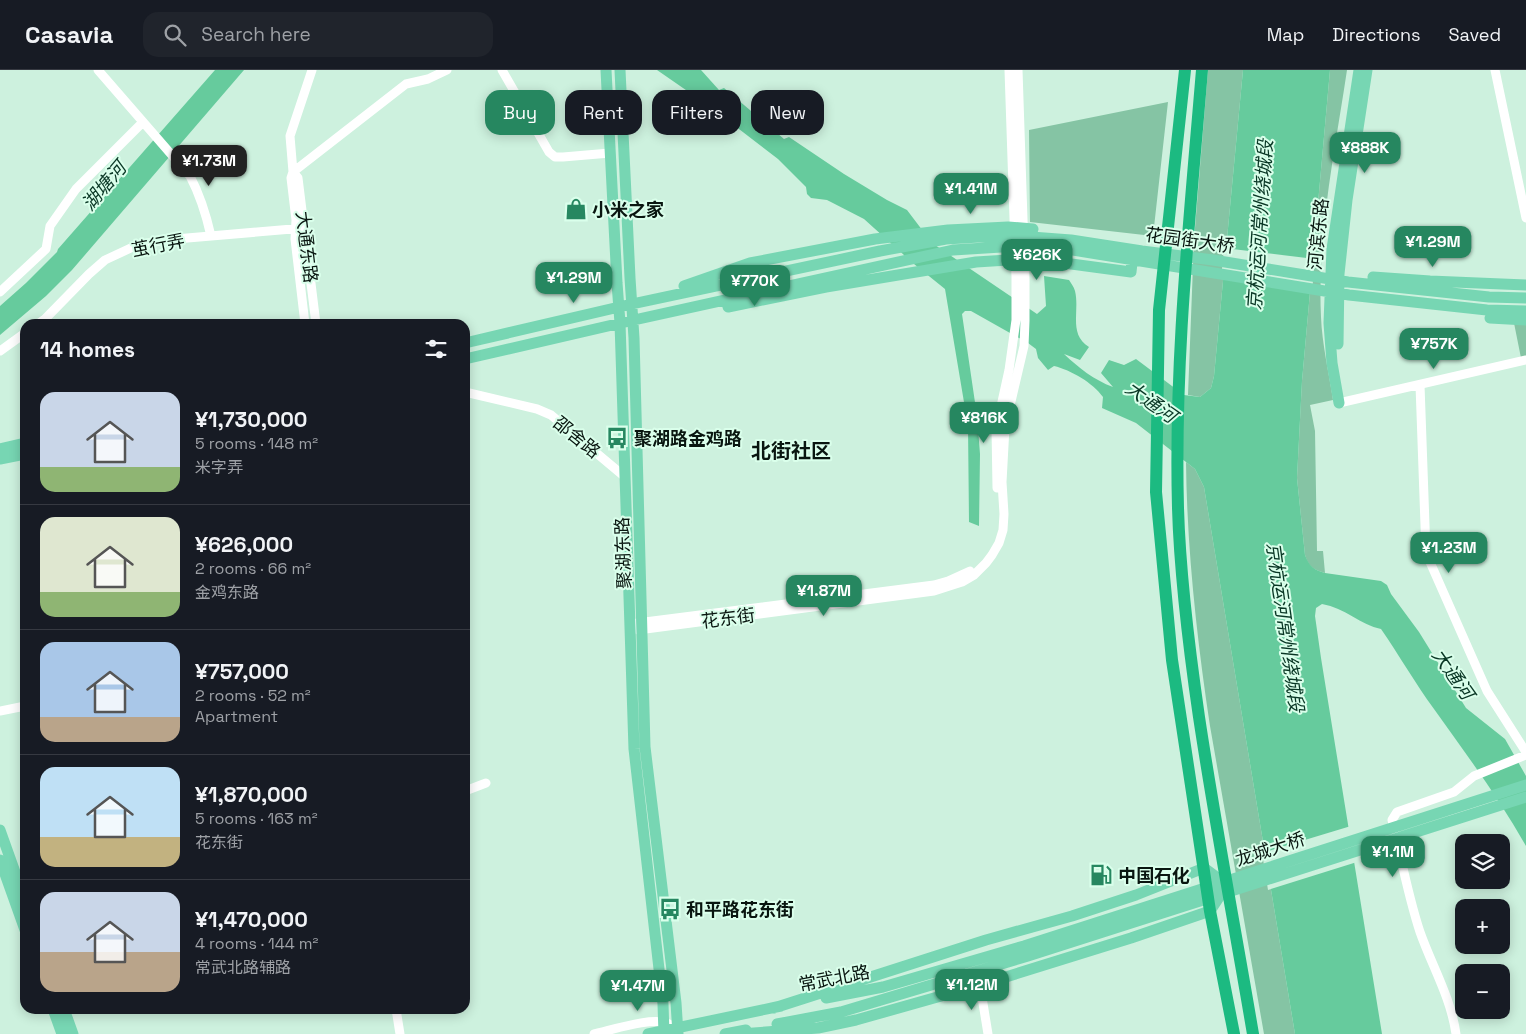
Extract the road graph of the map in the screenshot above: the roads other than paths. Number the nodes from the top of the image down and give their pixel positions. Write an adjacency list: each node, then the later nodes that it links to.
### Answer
1 (98, 70): 14 (street)
2 (312, 70): 16 (street, 大通东路)
3 (447, 70): 16 (street)
4 (502, 70): 15 (street)
5 (606, 70): 15 (main road, 聚湖东路)
6 (620, 70): 27 (main road, 聚湖东路)
7 (1009, 70): 19 (street)
8 (1018, 70): 19 (street)
9 (1184, 70): 61 (highway)
10 (1202, 70): 62 (highway)
11 (1358, 70): 22 (main road, 河滨东路)
12 (1367, 70): 22 (main road, 河滨东路)
13 (1495, 70): 17 (street)
14 (143, 122): 20 (street); 24 (street)
15 (610, 153): 28 (main road, 聚湖东路)
16 (293, 172): 18 (street, 大通东路)
17 (1526, 218)
18 (300, 228): 20 (street, 茧行弄); 31 (street, 大通东路); 32 (street, 大通东路)
19 (1019, 228): 21 (street); 21 (main road); 27 (main road)
20 (211, 236): 30 (street, 茧行弄)
21 (1020, 260): 33 (main road); 49 (street); 49 (street)
22 (1335, 274): 23 (main road); 26 (main road, 河滨东路)
23 (1526, 285)
24 (0, 292)
25 (1526, 298): 27 (main road, 花园街大桥)
26 (1334, 301): 34 (main road); 43 (main road, 河滨东路)
27 (632, 304): 28 (main road); 33 (main road, 聚湖东路)
28 (620, 307): 35 (main road, 聚湖东路); 37 (main road)
29 (1526, 311): 33 (main road, 花园街大桥)
30 (45, 319)
31 (305, 319)
32 (315, 319)
33 (634, 320): 35 (main road); 50 (main road, 聚湖东路)
34 (1526, 320)
35 (620, 323): 39 (main road); 48 (main road, 聚湖东路)
36 (20, 337): 38 (street)
37 (470, 342)
38 (0, 351)
39 (470, 358)
40 (1526, 360): 41 (street)
41 (1420, 385): 43 (street); 54 (street)
42 (470, 393): 48 (street, 邵舍路)
43 (1343, 402)
44 (20, 444): 45 (main road)
45 (0, 449)
46 (20, 455): 47 (main road)
47 (0, 459)
48 (625, 476): 51 (main road, 聚湖东路)
49 (990, 553): 50 (street, 花东街)
50 (642, 626): 51 (street, 花东街); 75 (main road, 聚湖东路)
51 (630, 628): 74 (main road, 聚湖东路)
52 (20, 707): 53 (street)
53 (0, 711)
54 (1524, 754): 87 (street)
55 (486, 783): 57 (street)
56 (1526, 785): 66 (main road, 龙城大桥)
57 (470, 789)
58 (1526, 797): 66 (main road, 龙城大桥)
59 (0, 830): 63 (main road)
60 (0, 860): 65 (main road)
61 (1204, 868): 62 (main road); 64 (highway); 68 (main road)
62 (1227, 885): 64 (main road); 86 (highway)
63 (20, 886)
64 (1210, 911): 67 (main road); 85 (highway)
65 (20, 916)
66 (1026, 951): 68 (main road, 常武北路); 69 (main road, 常武北路)
67 (980, 985): 73 (main road); 84 (street)
68 (774, 1008): 75 (main road, 常武北路)
69 (841, 1012): 73 (street); 81 (main road, 常武北路)
70 (55, 1014): 76 (main road)
71 (66, 1014): 77 (main road)
72 (397, 1014): 78 (street)
73 (818, 1028): 82 (main road); 83 (street)
74 (664, 1029): 75 (main road, 常武北路); 79 (street); 80 (main road, 常武北路)
75 (678, 1031)
76 (62, 1034)
77 (73, 1034)
78 (400, 1034)
79 (594, 1034)
80 (648, 1034)
81 (725, 1034)
82 (740, 1034)
83 (783, 1034)
84 (988, 1034)
85 (1234, 1034)
86 (1253, 1034)
87 (1456, 1034)

